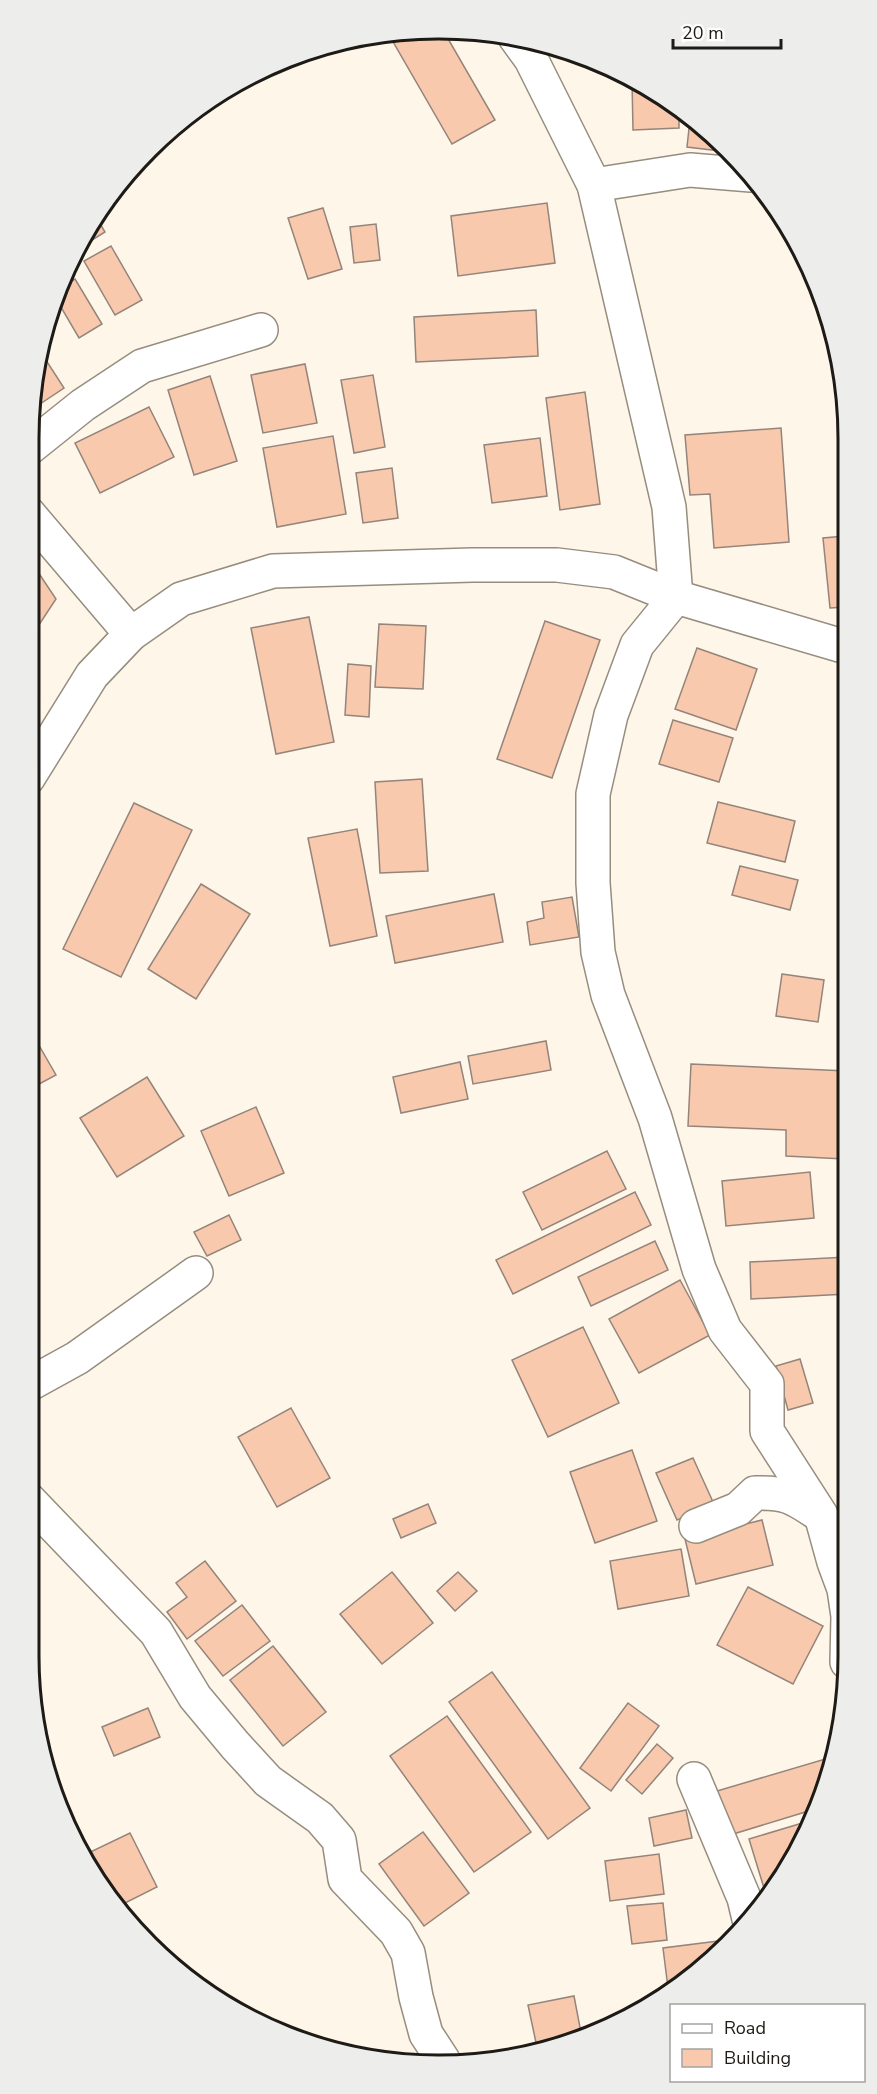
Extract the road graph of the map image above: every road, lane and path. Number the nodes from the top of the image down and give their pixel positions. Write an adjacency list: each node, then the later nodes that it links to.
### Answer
1 (523, 49): 3 (street)
2 (738, 174): 3 (street)
3 (594, 185): 7 (street)
4 (261, 330): 5 (street)
5 (39, 440)
6 (39, 526): 8 (street)
7 (676, 597): 8 (street); 9 (street); 14 (street)
8 (131, 634): 10 (street)
9 (838, 645)
10 (39, 760)
11 (196, 1273): 12 (street)
12 (39, 1379)
13 (39, 1510): 19 (street)
14 (821, 1515): 15 (street); 16 (street)
15 (696, 1526)
16 (838, 1573)
17 (694, 1779): 18 (street)
18 (747, 1909)
19 (440, 2055)

